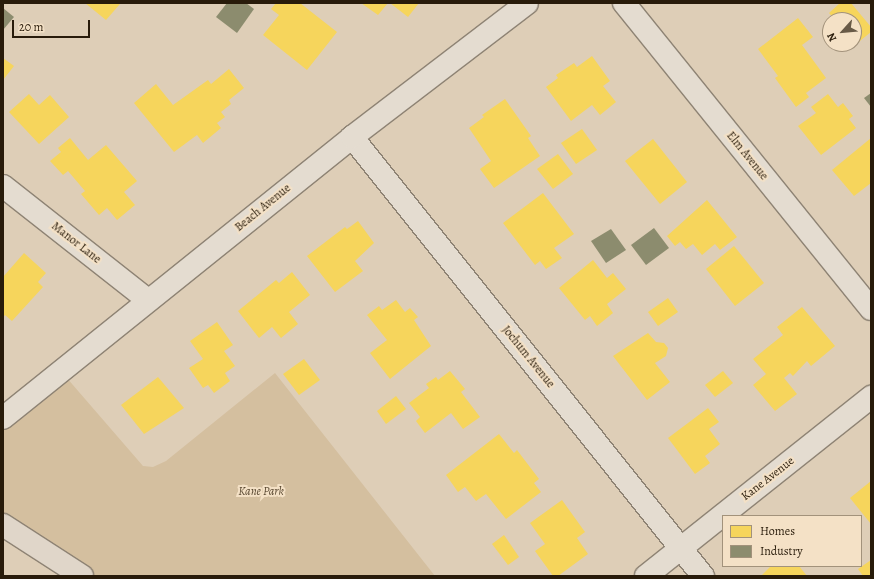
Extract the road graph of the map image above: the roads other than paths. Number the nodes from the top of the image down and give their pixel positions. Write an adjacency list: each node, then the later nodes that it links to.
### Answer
1 (527, 3): 3 (street, Beach Avenue)
2 (624, 3): 6 (street, Elm Avenue)
3 (352, 137): 5 (street, Beach Avenue); 12 (street, Jochum Avenue)
4 (3, 186): 5 (street, Manor Lane)
5 (148, 300): 8 (street, Beach Avenue)
6 (871, 309)
7 (871, 397): 10 (street, Kane Avenue)
8 (3, 418)
9 (722, 515): 12 (street, Kane Avenue)
10 (723, 515)
11 (3, 525): 13 (main road)
12 (681, 548): 14 (street, Kane Avenue); 15 (street, Jochum Avenue)
13 (82, 576)
14 (646, 576)
15 (703, 576)

